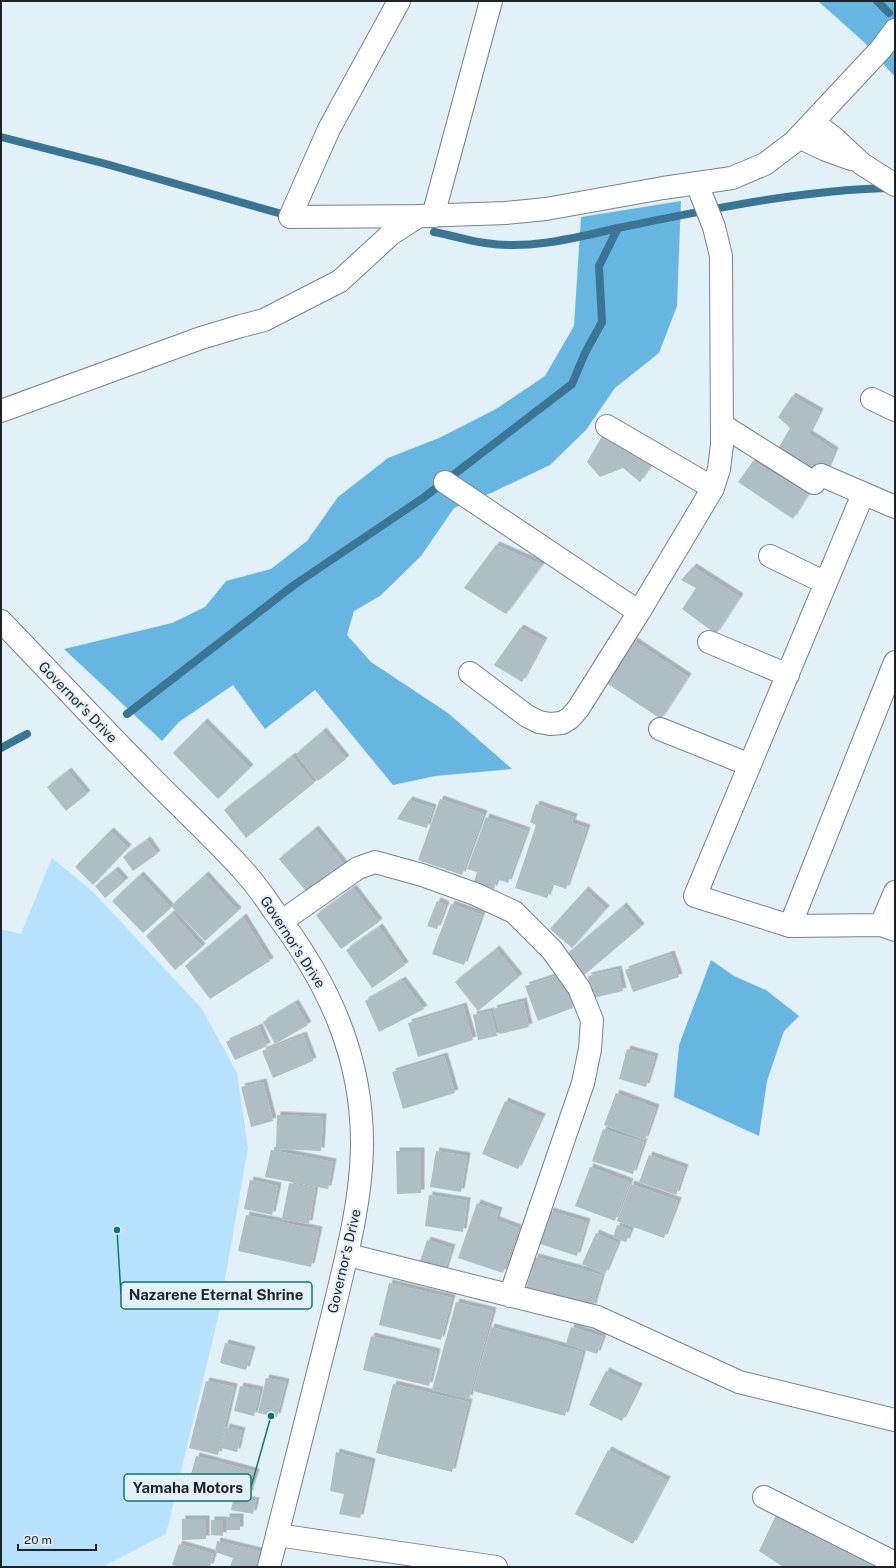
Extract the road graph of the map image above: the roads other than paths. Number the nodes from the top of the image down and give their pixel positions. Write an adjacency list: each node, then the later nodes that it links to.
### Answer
1 (399, 1): 7 (street)
2 (491, 1): 7 (street)
3 (895, 30): 4 (street)
4 (806, 129): 5 (street); 6 (street)
5 (895, 186)
6 (699, 188): 7 (street); 11 (street)
7 (434, 216): 10 (street)
8 (872, 399): 9 (street)
9 (895, 410)
10 (1, 411)
11 (722, 425): 14 (street); 15 (street)
12 (607, 426): 14 (street)
13 (444, 482): 19 (street)
14 (713, 488): 19 (street)
15 (863, 494): 16 (street); 18 (street)
16 (895, 507)
17 (770, 556): 18 (street)
18 (826, 582): 24 (street)
19 (639, 612): 23 (street)
20 (1, 622): 28 (street, Governor's Drive)
21 (709, 642): 24 (street)
22 (895, 662): 29 (street)
23 (470, 673)
24 (788, 675): 26 (street)
25 (660, 729): 26 (street)
26 (750, 765): 29 (street)
27 (895, 892): 30 (street)
28 (282, 921): 31 (street, Governor's Drive); 32 (street)
29 (790, 926): 30 (street)
30 (888, 927)
31 (348, 1255): 32 (street); 35 (street, Governor's Drive)
32 (510, 1296): 33 (street)
33 (895, 1420)
34 (764, 1497): 36 (street)
35 (277, 1535): 37 (street, Governor's Drive); 38 (street)
36 (895, 1563)
37 (269, 1567)
38 (496, 1567)

